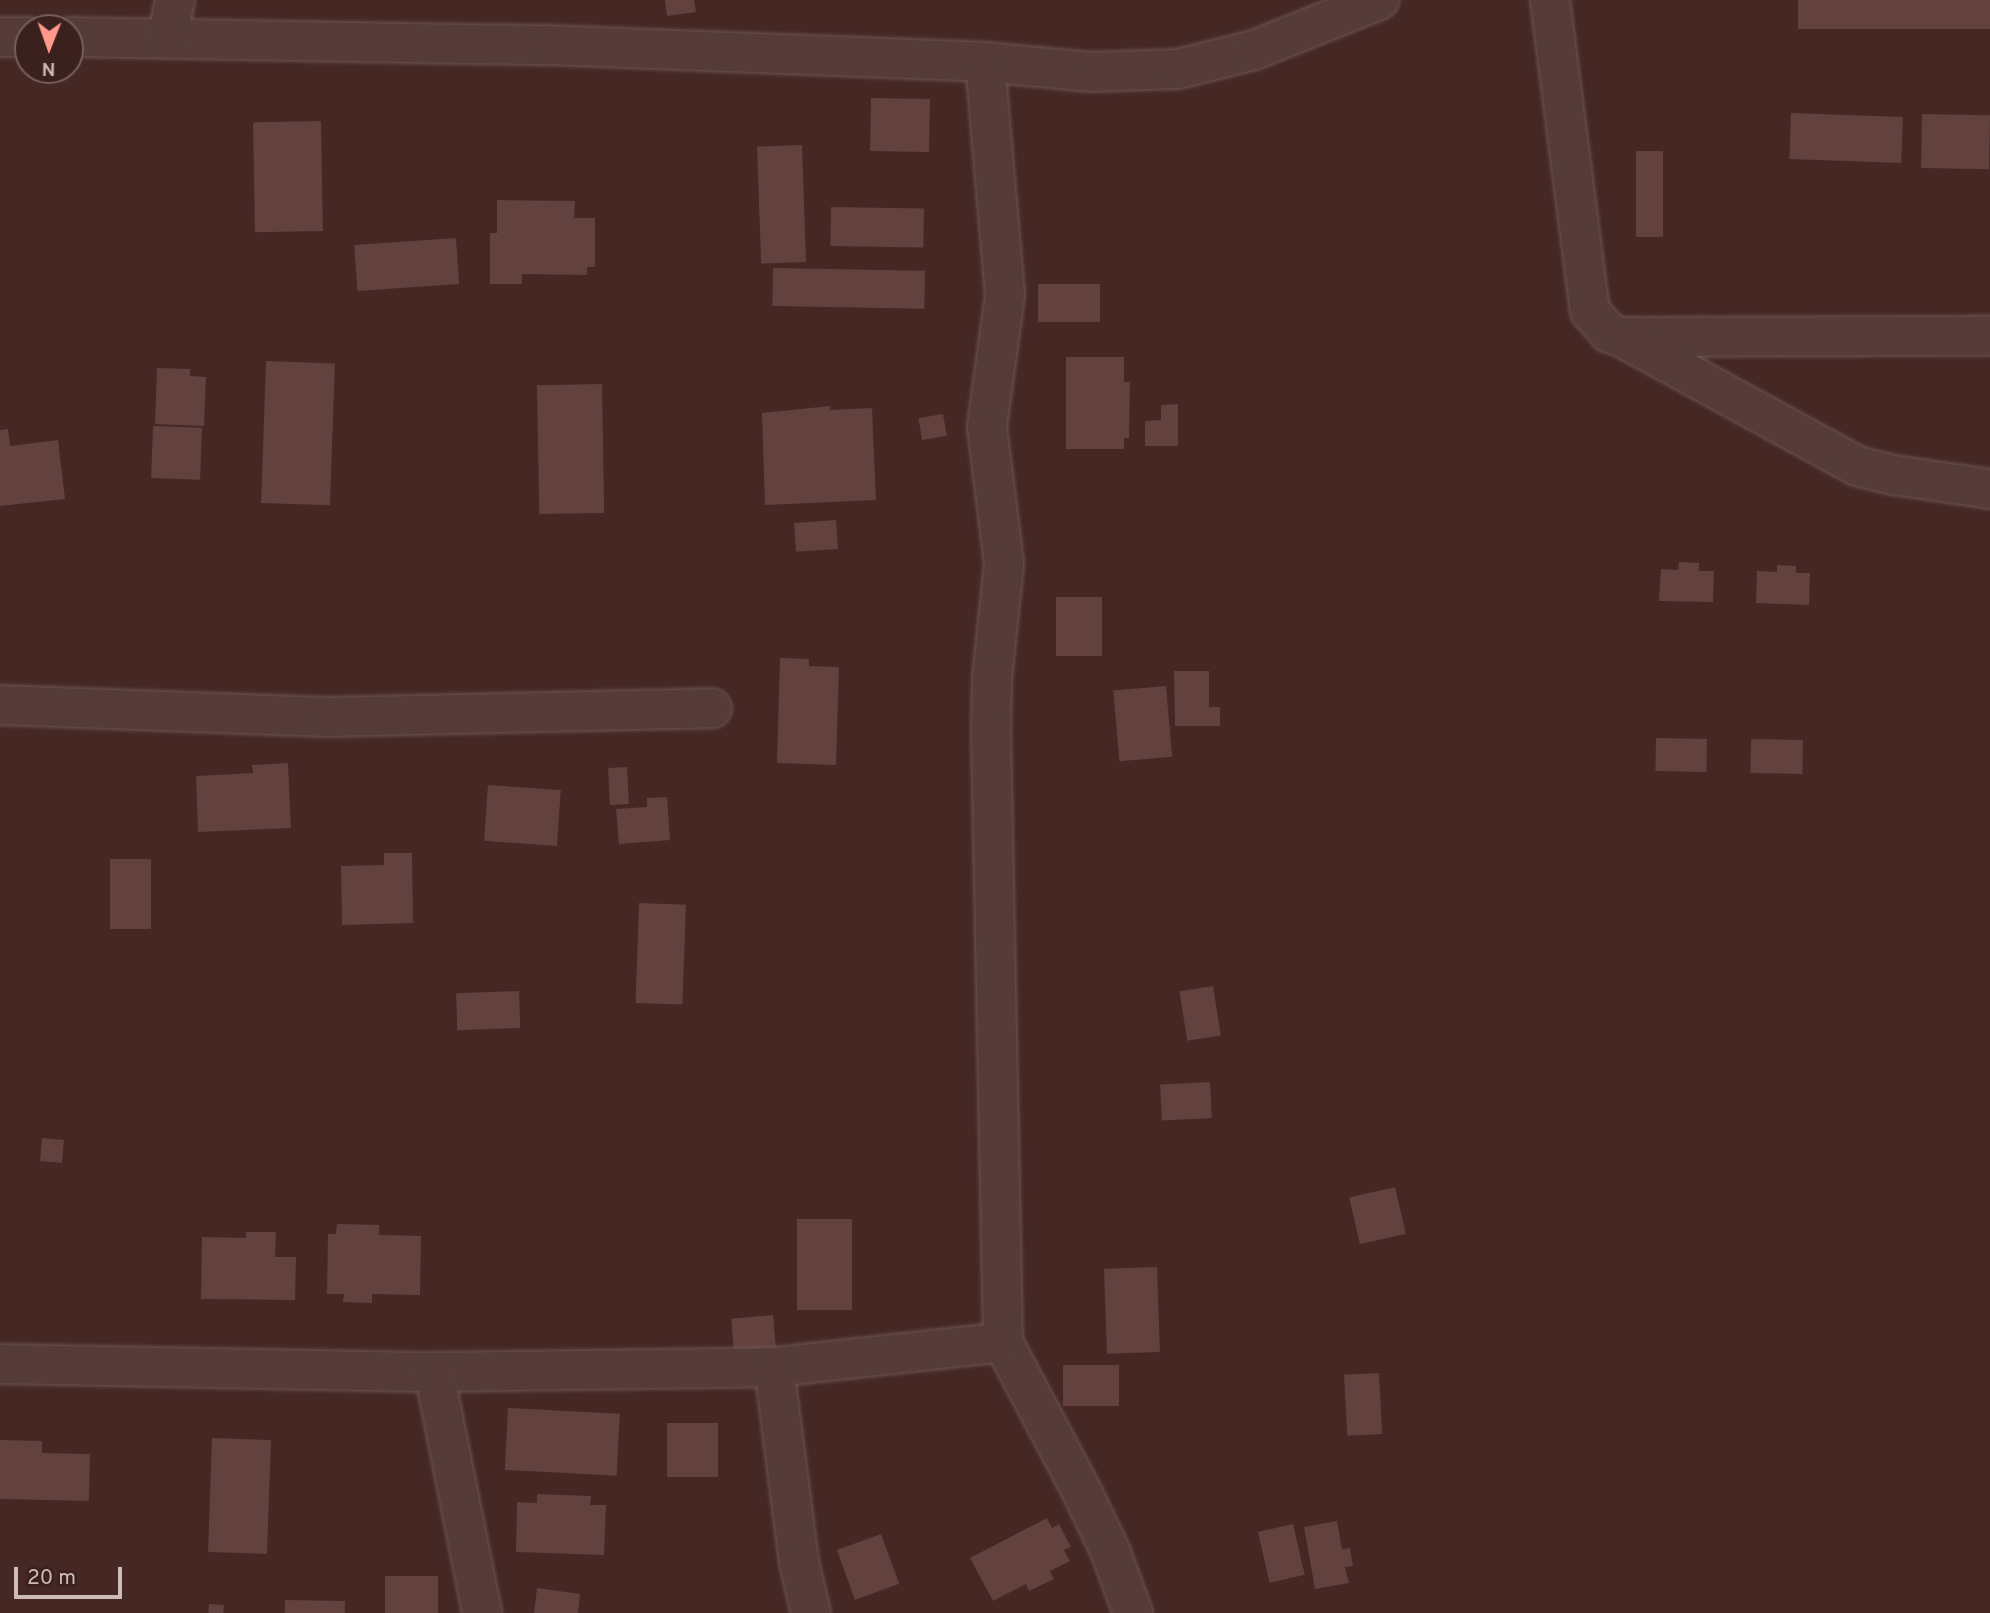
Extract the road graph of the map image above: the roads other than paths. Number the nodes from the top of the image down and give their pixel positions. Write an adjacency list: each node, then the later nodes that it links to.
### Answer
1 (175, 0): 5 (street)
2 (1379, 0): 6 (street)
3 (1550, 0): 8 (street)
4 (84, 37): 5 (street)
5 (167, 38): 6 (street)
6 (985, 62): 12 (street)
7 (1990, 336): 8 (street)
8 (1622, 337): 9 (street)
9 (1990, 489)
10 (0, 705): 11 (street)
11 (712, 708)
12 (1003, 1342): 14 (street); 18 (street)
13 (0, 1364): 15 (street)
14 (774, 1367): 15 (street); 17 (street)
15 (433, 1373): 16 (street)
16 (482, 1613)
17 (811, 1613)
18 (1133, 1613)

